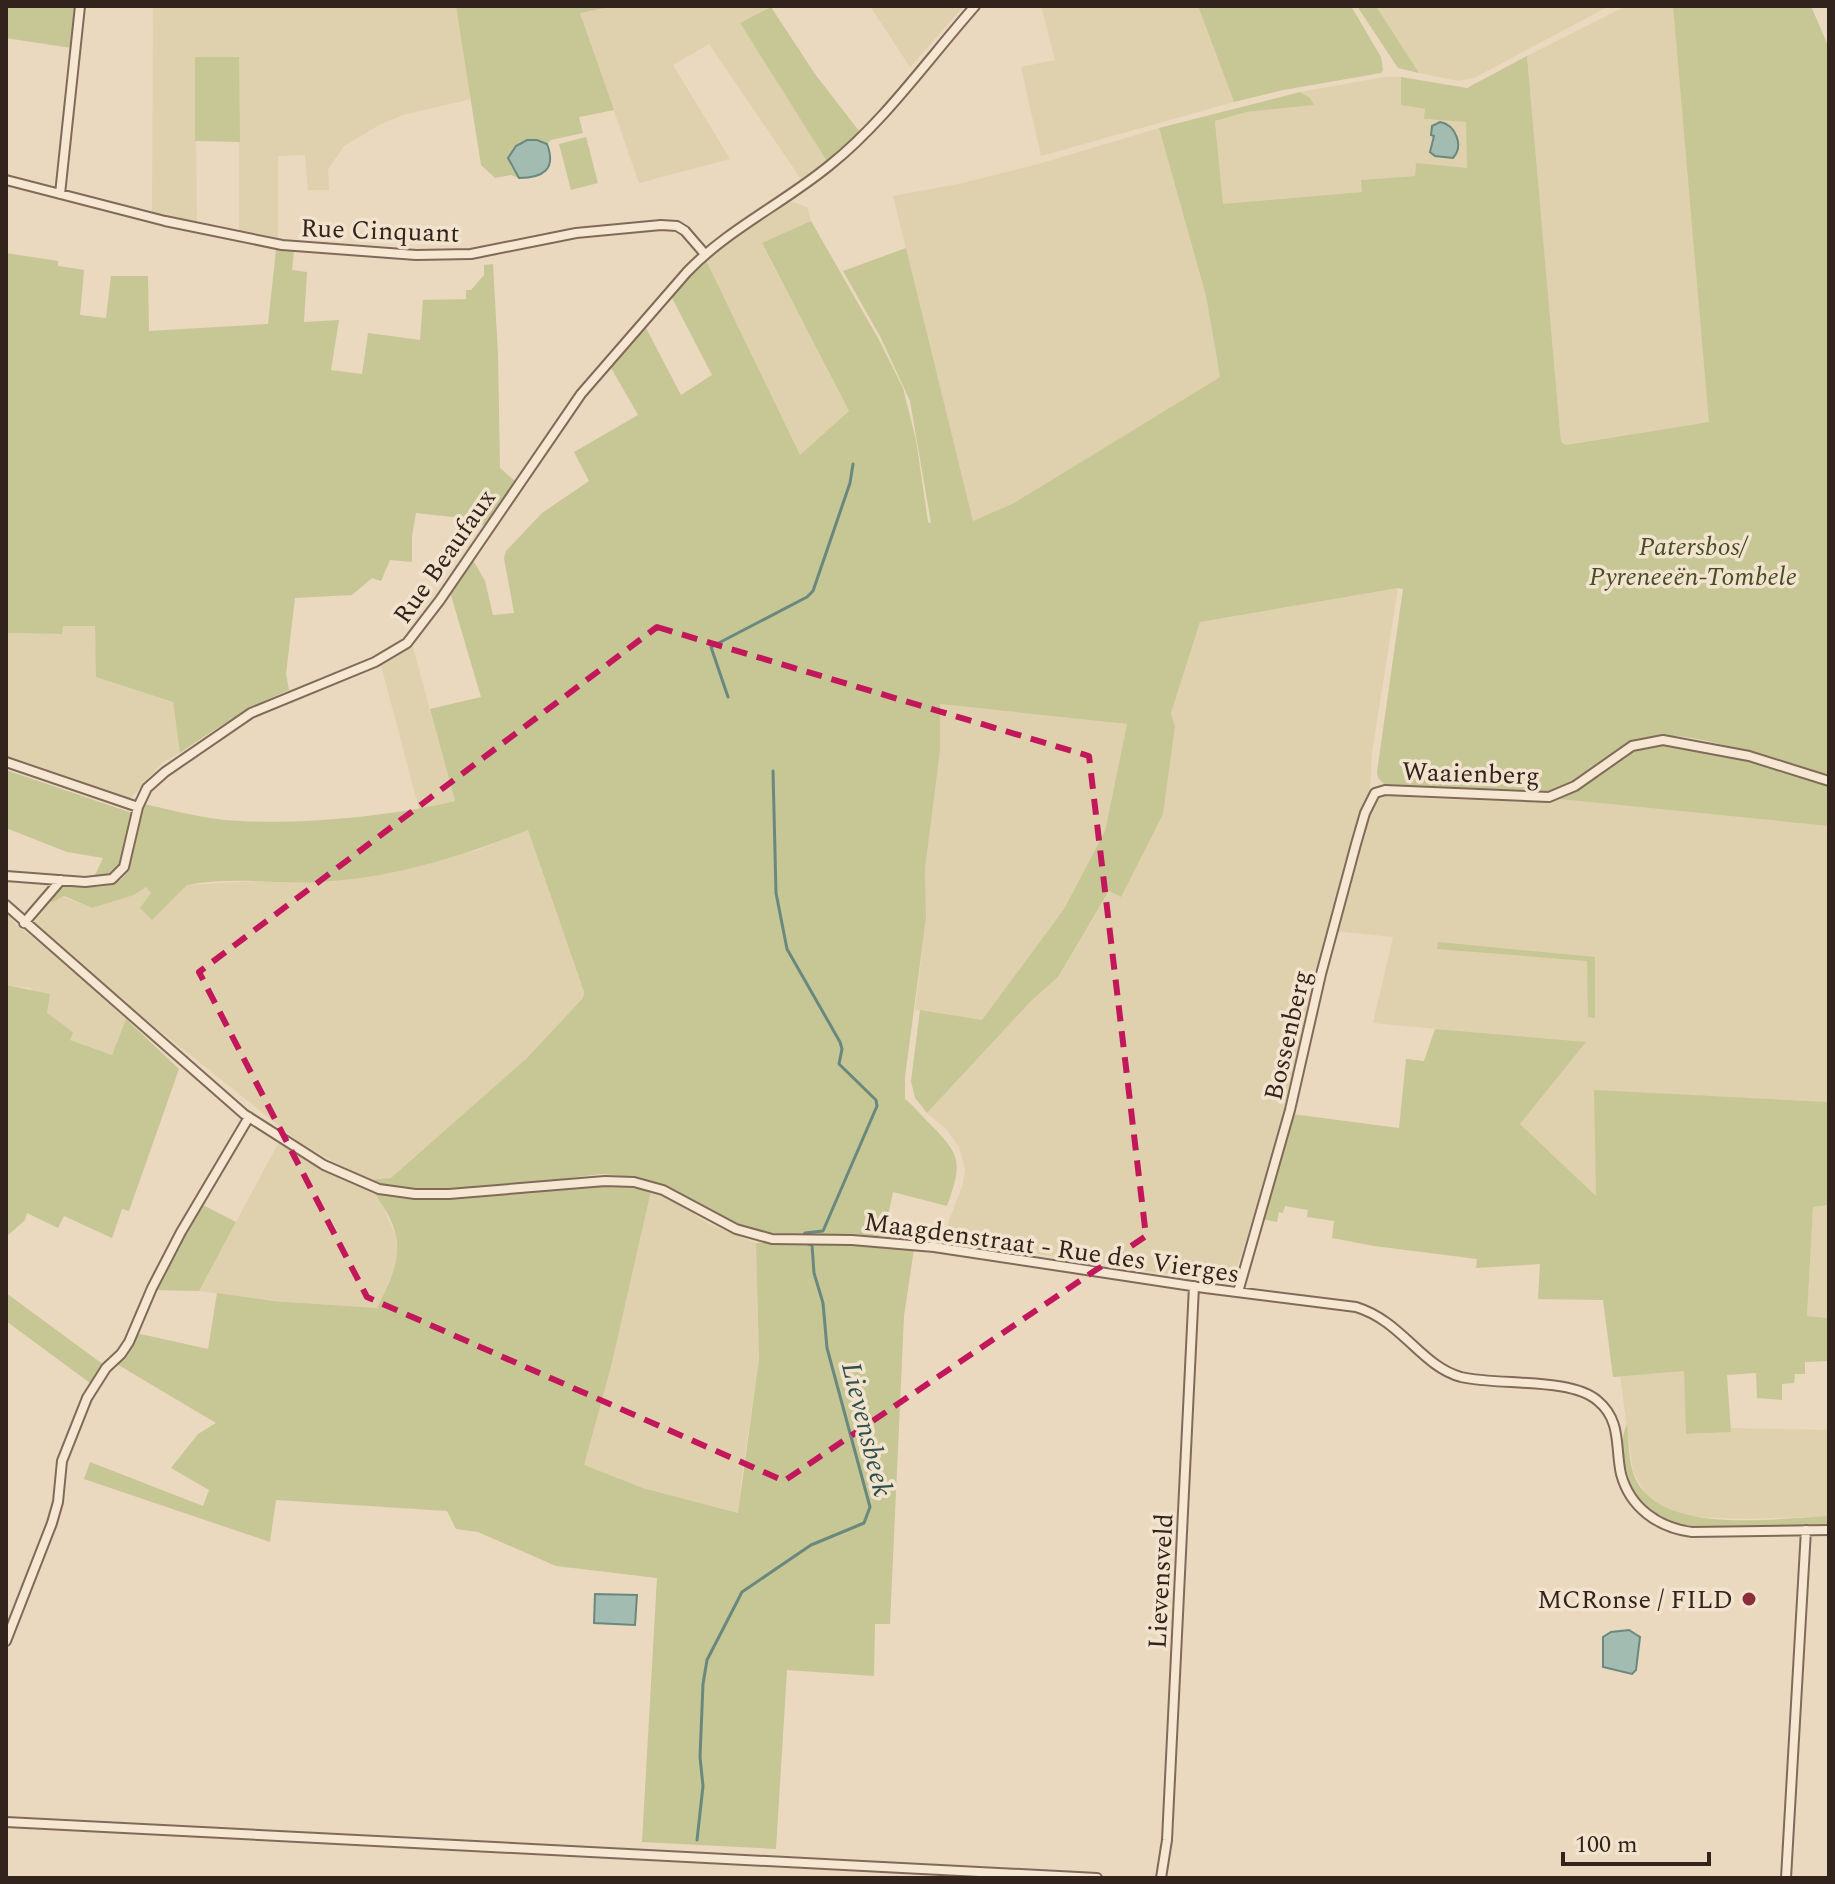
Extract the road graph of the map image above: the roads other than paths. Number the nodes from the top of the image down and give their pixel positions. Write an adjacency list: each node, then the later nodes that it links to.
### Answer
1 (80, 6): 4 (street)
2 (975, 6): 5 (street)
3 (6, 180): 4 (street, Rue Cinquant)
4 (60, 194): 5 (street, Rue Cinquant)
5 (704, 253): 9 (street, Rue Beaufaux)
6 (6, 762): 9 (street)
7 (1829, 781): 8 (street, Waaienberg)
8 (1379, 791): 16 (street, Bossenberg)
9 (137, 811): 11 (street, Rue Beaufaux)
10 (6, 876): 11 (street, Rue Beaufaux)
11 (61, 880): 13 (street)
12 (6, 905): 13 (street)
13 (24, 923): 14 (street, Maagdenstraat - Rue des Vierges)
14 (249, 1117): 15 (street, Maagdenstraat - Rue des Vierges); 19 (street)
15 (1194, 1286): 16 (street, Maagdenstraat - Rue des Vierges); 22 (street, Lievensveld)
16 (1238, 1292): 17 (street, Maagdenstraat - Rue des Vierges)
17 (1806, 1530): 18 (street, Maagdenstraat - Rue des Vierges); 23 (street)
18 (1829, 1530)
19 (6, 1641)
20 (6, 1822): 21 (street)
21 (1097, 1878)
22 (1161, 1878)
23 (1786, 1878)

